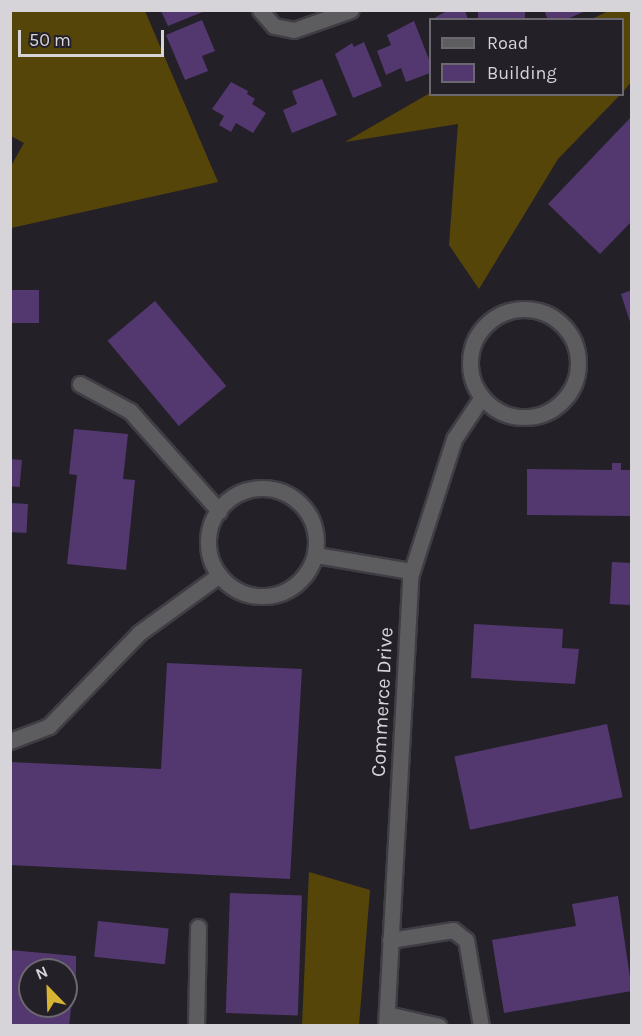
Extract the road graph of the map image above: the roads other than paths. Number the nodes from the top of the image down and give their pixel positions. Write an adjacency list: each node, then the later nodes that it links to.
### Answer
1 (260, 10): 2 (street)
2 (351, 10)
3 (80, 384): 5 (street)
4 (482, 397): 4 (street); 7 (street, Commerce Drive)
5 (219, 511): 6 (street); 8 (street)
6 (316, 555): 7 (street); 8 (street)
7 (411, 571): 11 (street, Commerce Drive)
8 (219, 575): 9 (street)
9 (10, 741)
10 (198, 927): 13 (street)
11 (390, 940): 12 (street, Commerce Drive); 15 (street)
12 (387, 1020): 14 (street)
13 (196, 1026)
14 (439, 1026)
15 (481, 1026)

